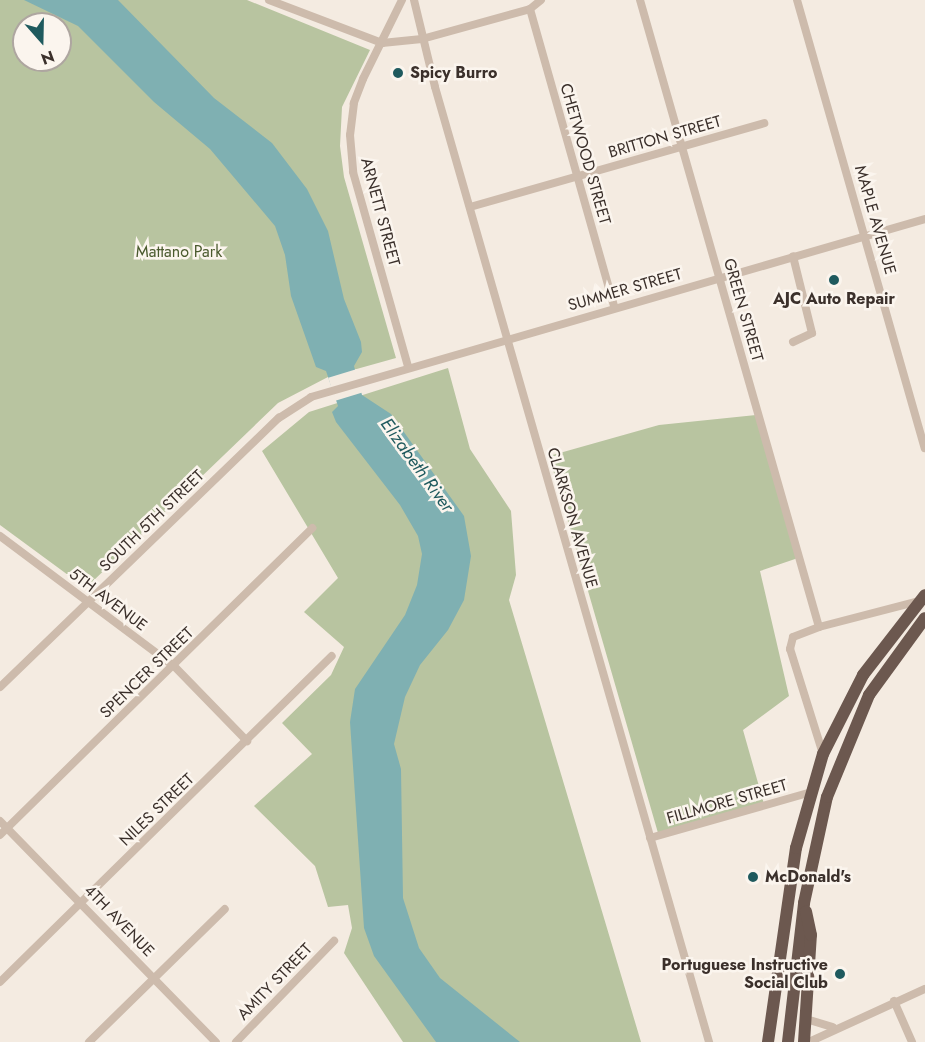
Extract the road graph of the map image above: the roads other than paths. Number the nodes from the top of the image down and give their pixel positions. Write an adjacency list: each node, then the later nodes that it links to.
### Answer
1 (269, 0): 9 (street)
2 (402, 0): 9 (street, ARNETT STREET)
3 (414, 0): 8 (street, CLARKSON AVENUE)
4 (541, 0): 7 (street)
5 (640, 0): 11 (street, GREEN STREET)
6 (797, 0): 15 (street, MAPLE AVENUE)
7 (530, 9): 8 (street); 12 (street, CHETWOOD STREET)
8 (422, 39): 9 (street); 13 (street, CLARKSON AVENUE)
9 (382, 43): 21 (street, ARNETT STREET)
10 (764, 123): 11 (street, BRITTON STREET)
11 (682, 146): 12 (street, BRITTON STREET); 17 (street, GREEN STREET)
12 (577, 176): 13 (street, BRITTON STREET); 18 (street, CHETWOOD STREET)
13 (470, 207): 19 (street, CLARKSON AVENUE)
14 (925, 219): 15 (street, SUMMER STREET)
15 (866, 236): 16 (street, SUMMER STREET); 23 (street, MAPLE AVENUE)
16 (794, 256): 17 (street, SUMMER STREET); 20 (street)
17 (720, 278): 18 (street, SUMMER STREET); 29 (street, GREEN STREET)
18 (614, 306): 19 (street, SUMMER STREET)
19 (507, 339): 21 (street, SUMMER STREET); 39 (street, CLARKSON AVENUE)
20 (793, 342)
21 (408, 366): 22 (street, SUMMER STREET)
22 (332, 389): 27 (street, SOUTH 5TH STREET)
23 (925, 448)
24 (312, 528): 31 (street, SPENCER STREET)
25 (1, 538): 27 (street, 5TH AVENUE)
26 (922, 598): 29 (street); 34 (highway)
27 (88, 601): 31 (street, 5TH AVENUE); 32 (street, SOUTH 5TH STREET)
28 (925, 618): 41 (highway)
29 (819, 627): 34 (street)
30 (332, 656): 33 (street, NILES STREET)
31 (174, 666): 33 (street, 5TH AVENUE); 37 (street, SPENCER STREET)
32 (0, 687)
33 (247, 741): 40 (street, NILES STREET)
34 (823, 754): 35 (highway)
35 (811, 792): 39 (street, FILLMORE STREET); 54 (highway)
36 (0, 821): 37 (street, 4TH AVENUE)
37 (9, 827): 38 (street, SPENCER STREET); 40 (street, 4TH AVENUE)
38 (0, 835)
39 (650, 838): 53 (street, CLARKSON AVENUE)
40 (82, 903): 44 (street, 4TH AVENUE); 45 (street, NILES STREET)
41 (804, 903): 48 (highway); 55 (highway)
42 (225, 909): 44 (street)
43 (334, 941): 52 (street, AMITY STREET)
44 (155, 977): 50 (street); 51 (street, 4TH AVENUE)
45 (0, 982)
46 (925, 988): 47 (street)
47 (894, 1001): 49 (street); 57 (street)
48 (806, 1019): 49 (street); 56 (highway)
49 (834, 1027): 56 (street)
50 (88, 1042)
51 (216, 1042)
52 (236, 1042)
53 (709, 1042)
54 (768, 1042)
55 (788, 1042)
56 (806, 1042)
57 (912, 1042)

